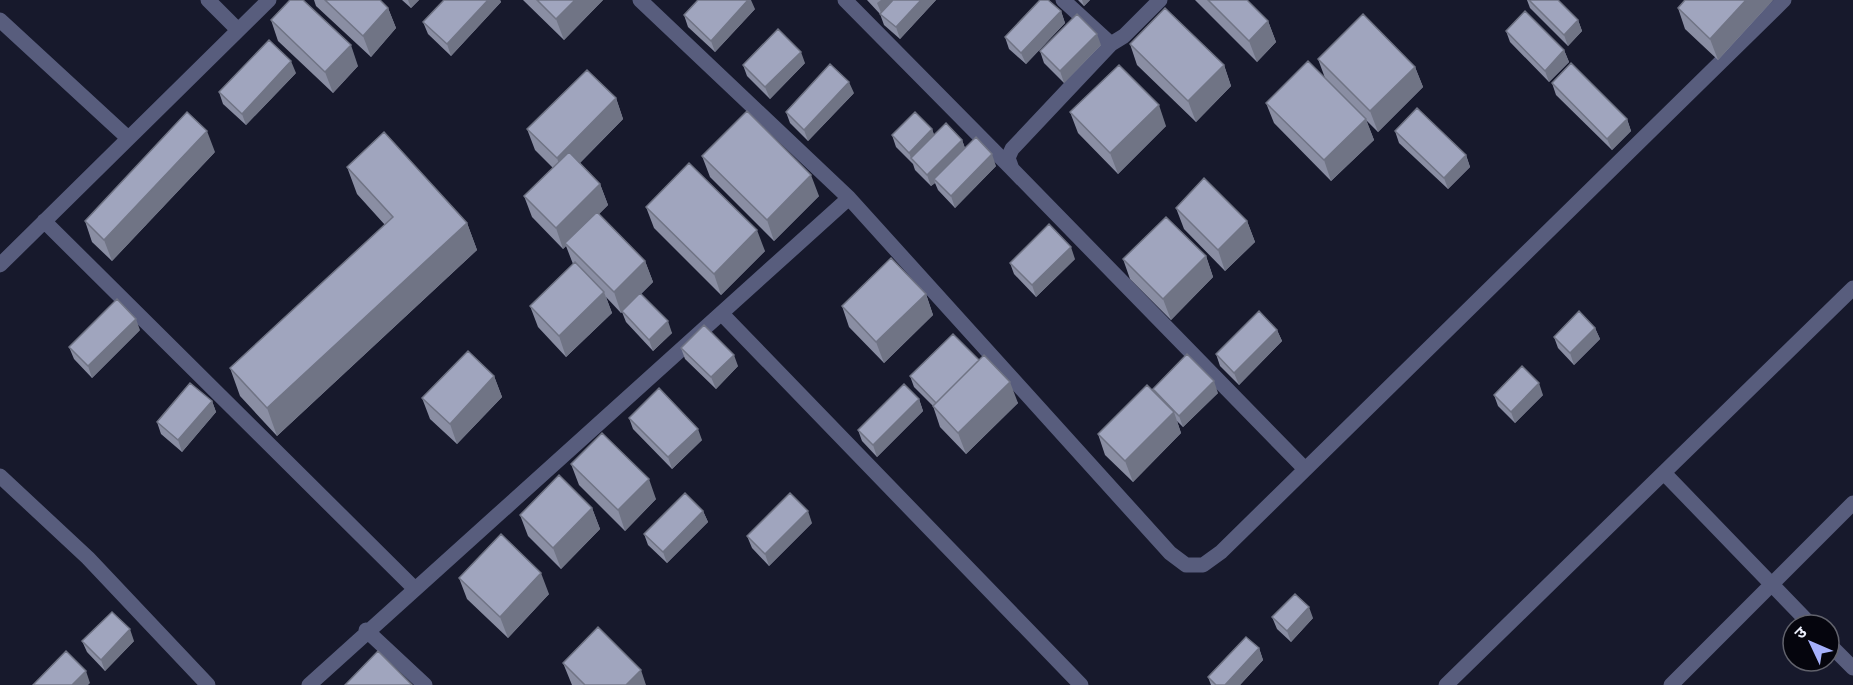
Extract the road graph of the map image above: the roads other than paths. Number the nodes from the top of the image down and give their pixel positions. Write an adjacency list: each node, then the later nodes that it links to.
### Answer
1 (208, 0): 9 (street)
2 (269, 0): 9 (street)
3 (640, 0): 13 (street)
4 (845, 0): 12 (street)
5 (1063, 0): 10 (street)
6 (1160, 0): 10 (street)
7 (1784, 0): 18 (street)
8 (0, 20): 11 (street)
9 (237, 29): 11 (street)
10 (1111, 44): 12 (street)
11 (128, 138): 14 (street)
12 (1012, 169): 18 (street)
13 (849, 198): 17 (street); 18 (street)
14 (44, 221): 15 (street); 23 (street)
15 (1, 261)
16 (1853, 288): 19 (street)
17 (722, 314): 23 (street); 31 (street)
18 (1305, 468)
19 (1664, 473): 22 (street); 32 (street)
20 (0, 476): 28 (street)
21 (1853, 503): 22 (street)
22 (1773, 586): 24 (street); 33 (street)
23 (414, 588): 25 (street)
24 (1799, 613)
25 (366, 630): 29 (street); 30 (street)
26 (1841, 656): 27 (street)
27 (1853, 668)
28 (208, 685)
29 (309, 685)
30 (425, 685)
31 (1081, 685)
32 (1446, 685)
33 (1671, 685)

